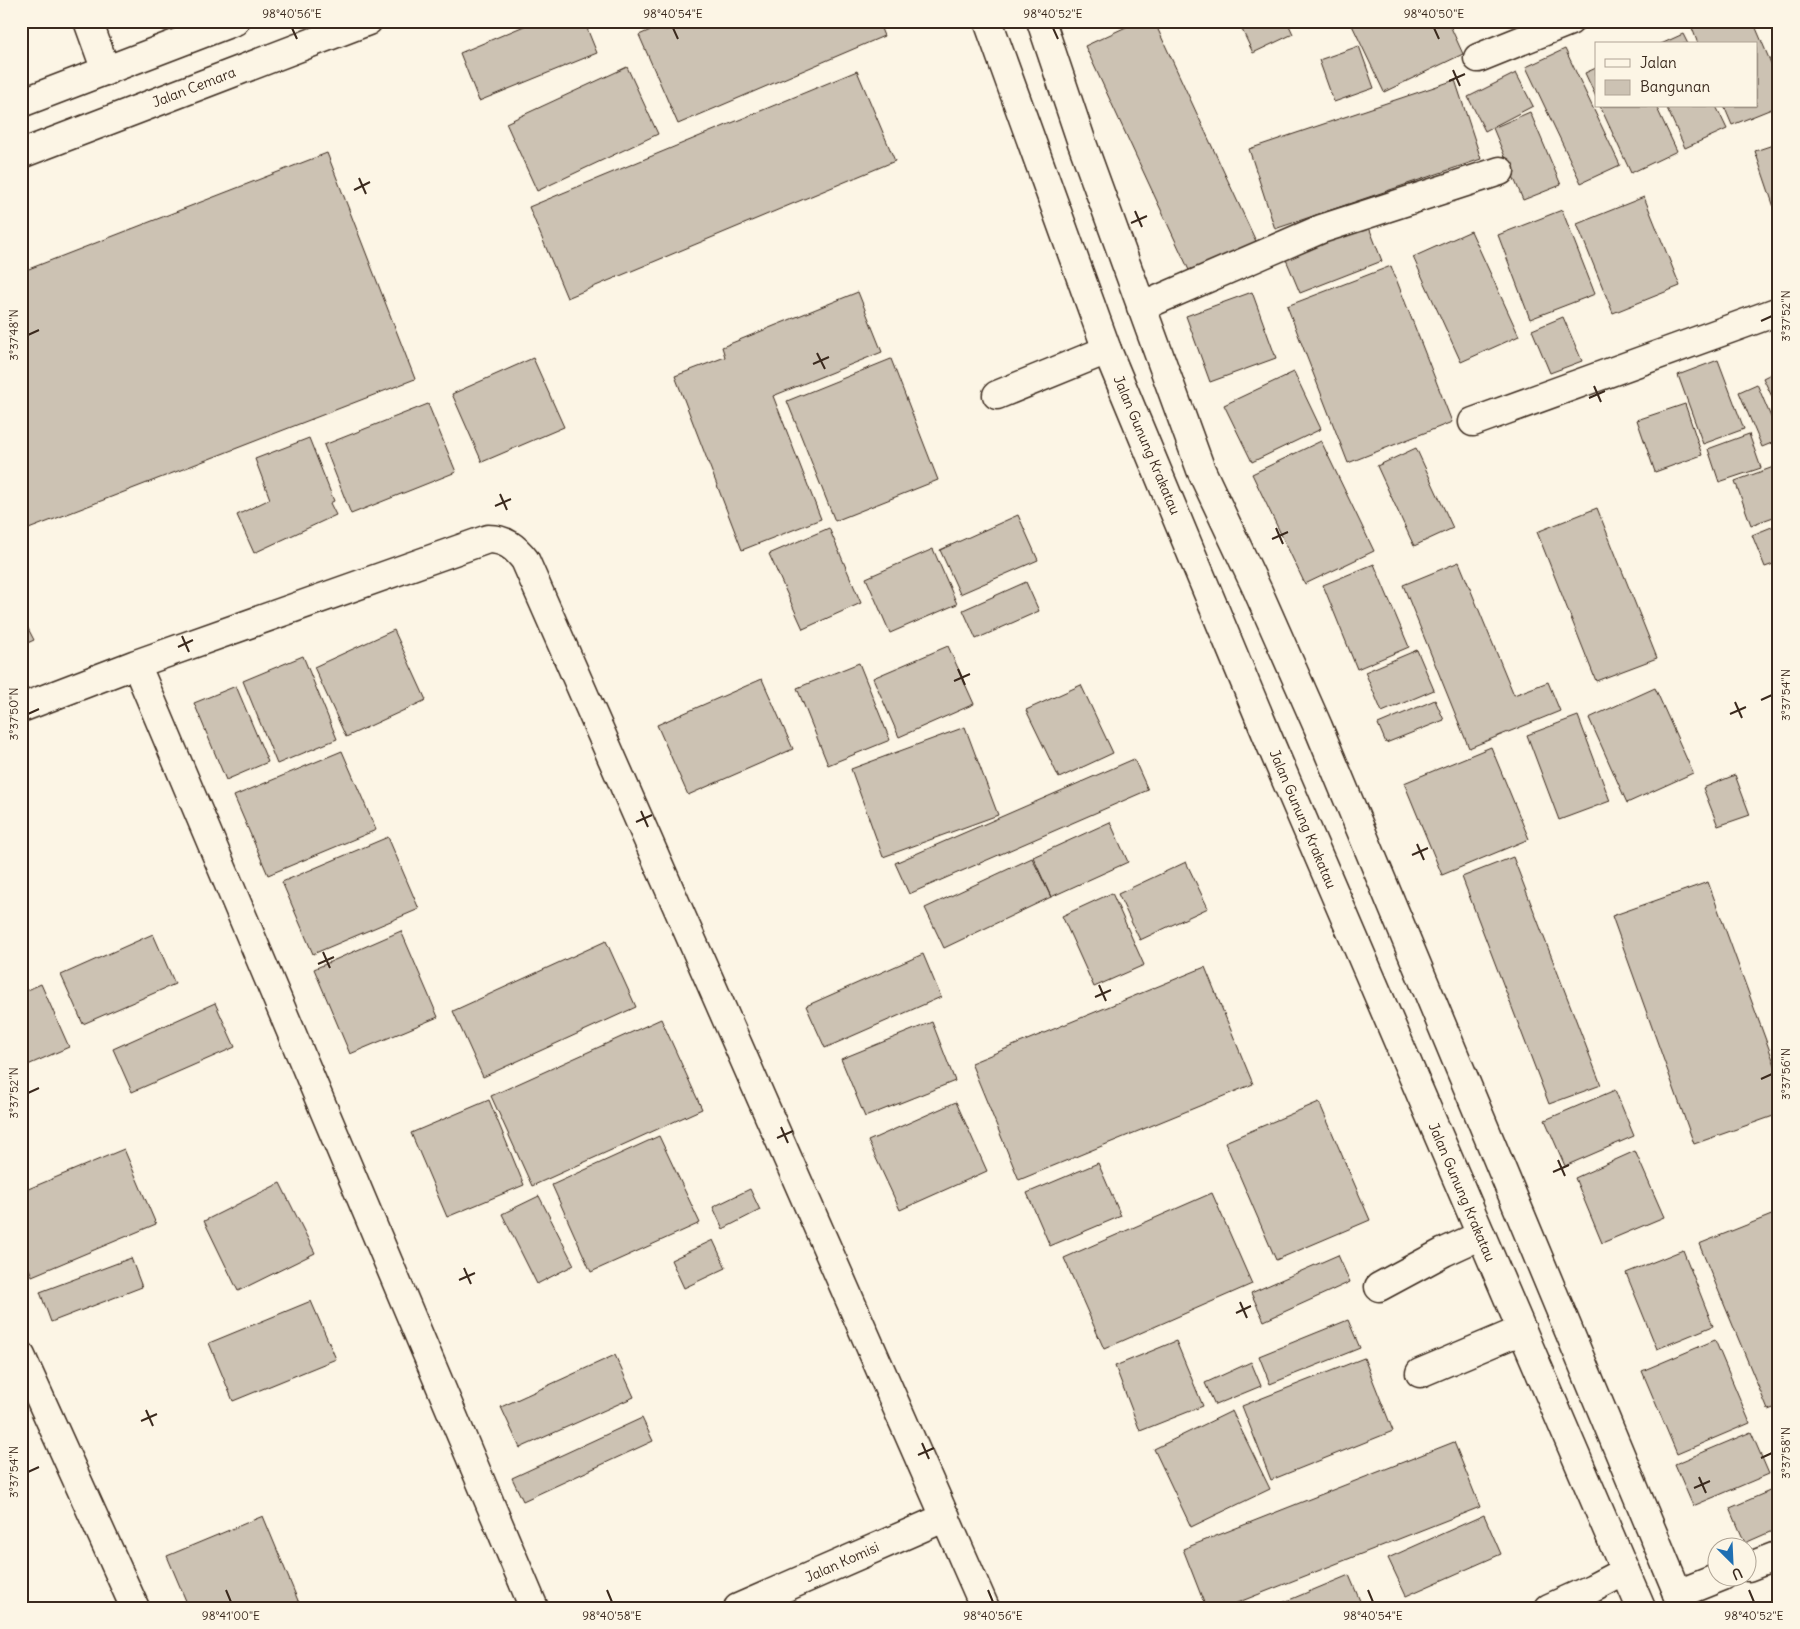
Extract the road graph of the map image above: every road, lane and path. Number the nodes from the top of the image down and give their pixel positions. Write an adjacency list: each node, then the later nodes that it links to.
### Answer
1 (88, 21): 8 (main road)
2 (236, 21): 8 (main road)
3 (368, 21): 10 (main road, Jalan Cemara)
4 (988, 21): 14 (main road, Jalan Gunung Krakatau)
5 (1041, 21): 12 (main road)
6 (1570, 21): 7 (main road)
7 (1478, 58)
8 (106, 71): 9 (main road)
9 (21, 104)
10 (21, 154)
11 (1500, 171): 12 (main road)
12 (1141, 306): 29 (main road)
13 (1779, 311): 16 (main road)
14 (1107, 350): 15 (main road); 19 (main road, Jalan Gunung Krakatau)
15 (997, 395)
16 (1473, 422)
17 (136, 664): 18 (main road); 24 (main road); 31 (main road)
18 (21, 708)
19 (1481, 1235): 20 (main road); 21 (main road, Jalan Gunung Krakatau)
20 (1379, 1287)
21 (1522, 1330): 23 (main road); 27 (main road, Jalan Gunung Krakatau)
22 (21, 1356): 30 (main road)
23 (1420, 1373)
24 (946, 1517): 32 (main road, Jalan Komisi); 33 (main road)
25 (1779, 1555): 26 (main road)
26 (1758, 1563)
27 (1625, 1571): 34 (main road); 35 (main road, Jalan Gunung Krakatau)
28 (1708, 1585): 29 (main road)
29 (1681, 1601)
30 (134, 1608)
31 (534, 1608)
32 (738, 1608)
33 (985, 1608)
34 (1549, 1608)
35 (1641, 1608)

